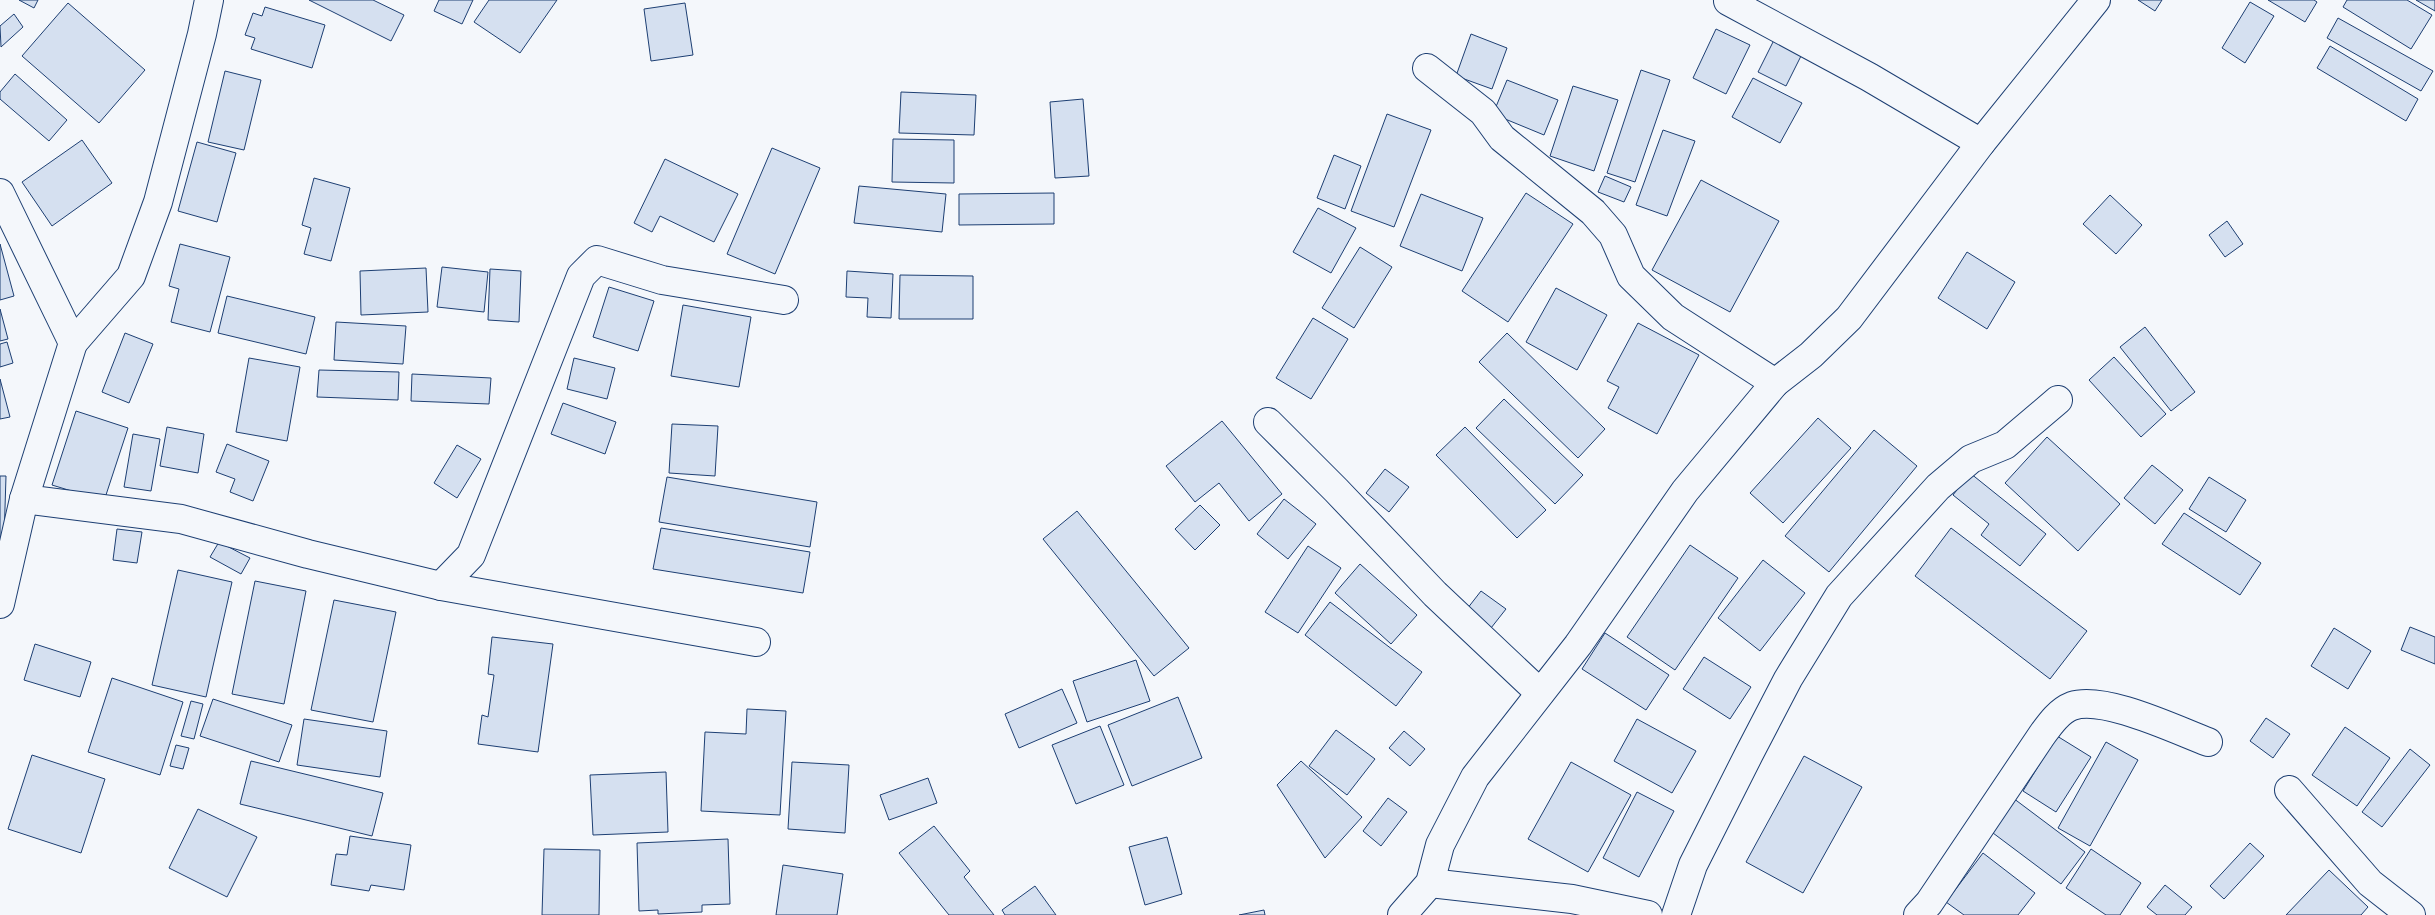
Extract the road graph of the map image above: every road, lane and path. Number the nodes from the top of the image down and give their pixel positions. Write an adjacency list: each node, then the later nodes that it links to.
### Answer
1 (209, 0): 8 (street)
2 (2096, 0): 5 (street)
3 (1728, 1): 5 (street)
4 (1427, 68): 9 (street)
5 (1981, 143): 9 (street)
6 (0, 193): 8 (street)
7 (784, 300): 13 (street)
8 (73, 342): 12 (street)
9 (1775, 383): 16 (street)
10 (2058, 400): 22 (street)
11 (1268, 422): 16 (street)
12 (24, 498): 13 (street); 14 (street)
13 (441, 586): 15 (street)
14 (0, 604)
15 (756, 642)
16 (1540, 693): 19 (street)
17 (2208, 742): 23 (street)
18 (2290, 790): 24 (street)
19 (1430, 883): 20 (street); 21 (street)
20 (1402, 915)
21 (1648, 915)
22 (1676, 915)
23 (1918, 915)
24 (2411, 915)

